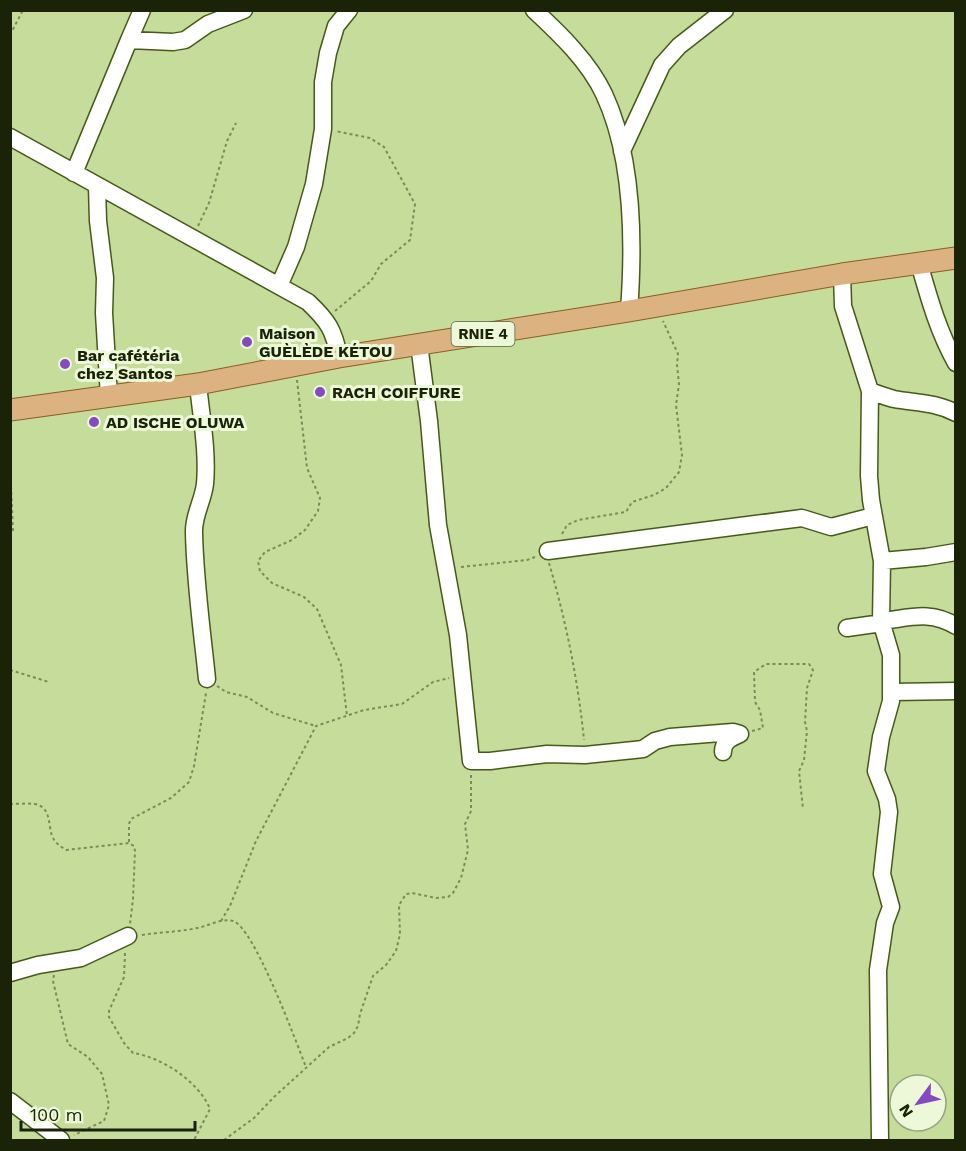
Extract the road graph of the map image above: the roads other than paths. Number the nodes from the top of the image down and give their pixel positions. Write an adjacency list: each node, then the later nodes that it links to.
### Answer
1 (142, 10): 6 (street)
2 (244, 10): 6 (street)
3 (350, 10): 14 (street)
4 (534, 10): 8 (street)
5 (725, 10): 8 (street)
6 (129, 40): 9 (street)
7 (10, 137): 9 (street)
8 (622, 151): 15 (street)
9 (74, 173): 10 (street)
10 (98, 186): 14 (street); 21 (street)
11 (956, 258): 12 (main road, RNIE 4)
12 (919, 263): 13 (main road, RNIE 4); 18 (street)
13 (842, 274): 15 (main road, RNIE 4); 20 (street)
14 (279, 286): 17 (street)
15 (629, 311): 16 (main road, RNIE 4)
16 (419, 344): 17 (main road, RNIE 4); 34 (street)
17 (339, 357): 19 (main road, RNIE 4)
18 (956, 363)
19 (198, 384): 21 (main road, RNIE 4); 31 (street)
20 (870, 391): 23 (street); 24 (street)
21 (109, 397): 22 (main road, RNIE 4)
22 (10, 410)
23 (956, 413)
24 (873, 516): 25 (street); 27 (street)
25 (548, 552)
26 (956, 552): 27 (street)
27 (882, 561): 28 (street)
28 (882, 622): 29 (street); 30 (street); 33 (street)
29 (956, 626)
30 (847, 628)
31 (207, 679)
32 (956, 691): 33 (street)
33 (892, 692): 39 (street)
34 (723, 752)
35 (128, 936): 36 (street)
36 (10, 973)
37 (10, 1101): 38 (street)
38 (60, 1140)
39 (880, 1140)

